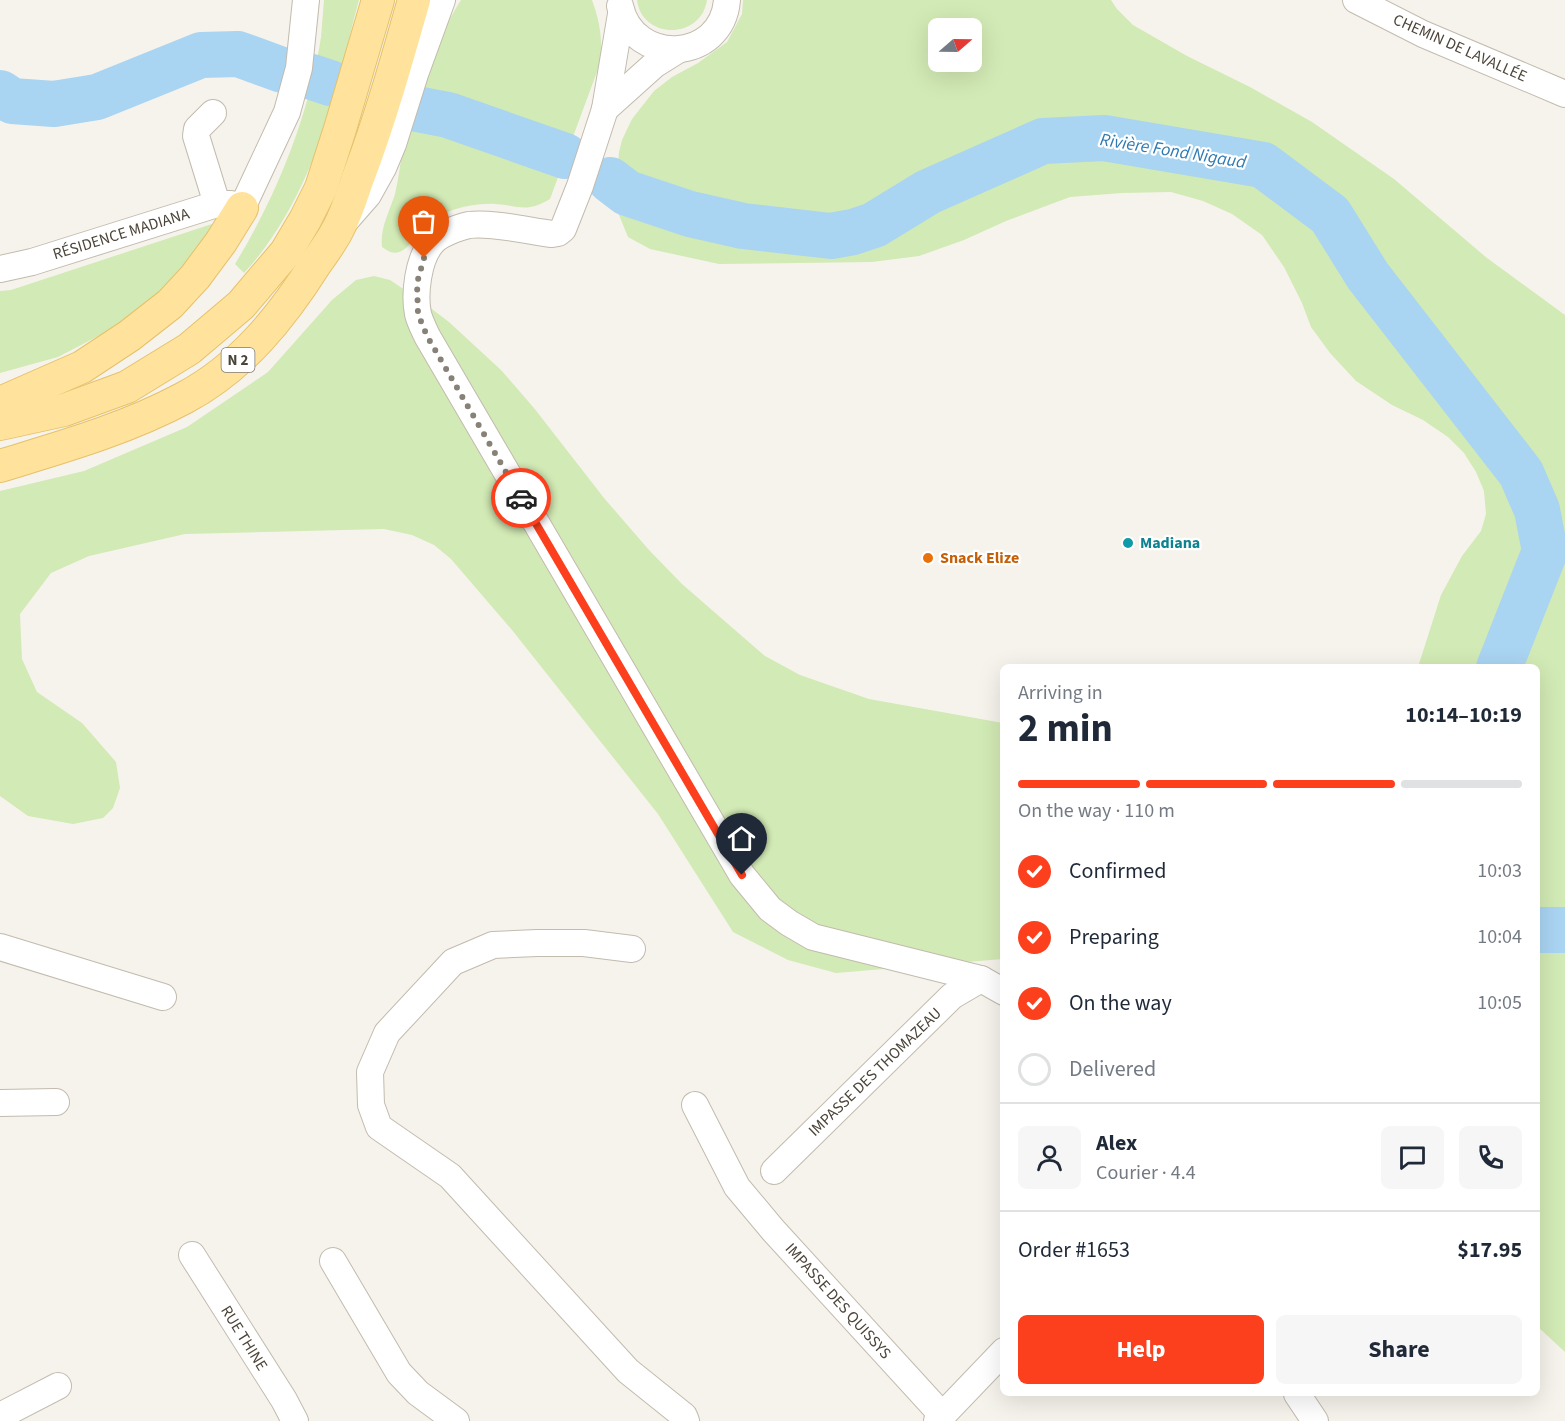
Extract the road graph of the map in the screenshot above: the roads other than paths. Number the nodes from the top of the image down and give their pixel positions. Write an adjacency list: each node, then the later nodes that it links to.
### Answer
1 (306, 0): 13 (street)
2 (378, 0): 16 (main road, N 2)
3 (414, 0): 9 (main road, N 2)
4 (442, 0): 9 (street)
5 (727, 0): 8 (street)
6 (1356, 0): 10 (street, CHEMIN DE LAVALLÉE)
7 (620, 7): 8 (street); 11 (street)
8 (678, 50): 11 (street)
9 (405, 71): 17 (main road, N 2)
10 (1565, 94)
11 (605, 109): 20 (street)
12 (213, 113): 13 (street)
13 (230, 206): 14 (street, RÉSIDENCE MADIANA); 15 (main road)
14 (0, 269)
15 (0, 403)
16 (0, 424)
17 (0, 466)
18 (0, 946): 22 (street)
19 (632, 949): 33 (street)
20 (981, 979): 21 (street); 26 (street, IMPASSE DES THOMAZEAU)
21 (1000, 990)
22 (163, 997)
23 (56, 1102): 24 (street)
24 (0, 1103)
25 (695, 1105): 34 (street, IMPASSE DES QUISSYS)
26 (774, 1171)
27 (192, 1255): 35 (street, RUE THINE)
28 (333, 1261): 36 (street)
29 (1000, 1355): 34 (street, IMPASSE DES QUISSYS)
30 (58, 1386): 32 (street)
31 (1298, 1396): 37 (street)
32 (0, 1416)
33 (687, 1419)
34 (940, 1419)
35 (295, 1421)
36 (456, 1421)
37 (1315, 1421)

